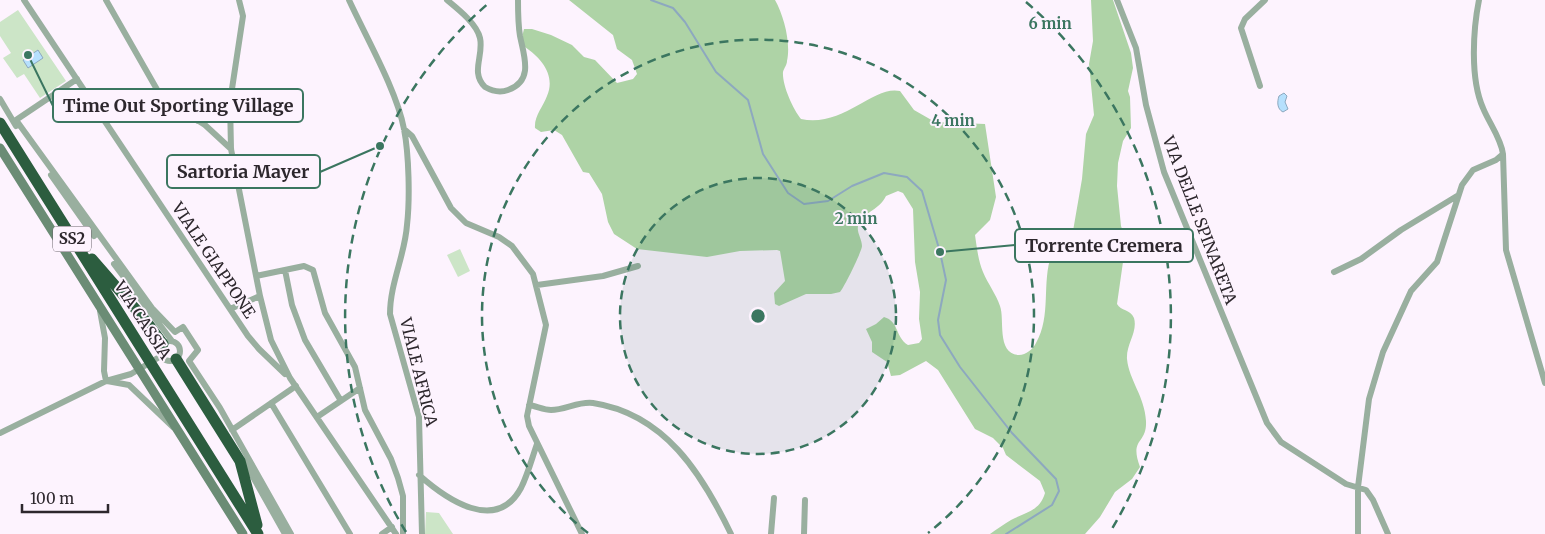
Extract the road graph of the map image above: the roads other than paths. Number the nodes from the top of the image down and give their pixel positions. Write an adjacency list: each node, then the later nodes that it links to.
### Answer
1 (24, 0): 10 (street, VIALE GIAPPONE)
2 (106, 0): 14 (street)
3 (239, 0): 13 (street, VIALE GIAPPONE)
4 (349, 0): 16 (street)
5 (447, 0): 6 (street)
6 (518, 0)
7 (1117, 0): 52 (street, VIA DELLE SPINARETA)
8 (1265, 0): 11 (street)
9 (1480, 0): 20 (street)
10 (77, 79): 30 (street, VIALE GIAPPONE); 47 (street)
11 (1260, 86)
12 (0, 99): 31 (street)
13 (230, 102): 14 (street); 19 (street, VIALE GIAPPONE)
14 (198, 121): 19 (street)
15 (0, 124): 22 (highway, VIA CASSIA / SS2)
16 (404, 130): 27 (street); 51 (street, VIALE AFRICA)
17 (0, 138): 33 (highway, VIA CASSIA / SS2)
18 (0, 148): 29 (street)
19 (231, 149): 26 (street, VIALE GIAPPONE)
20 (1503, 154): 21 (street); 39 (street)
21 (1457, 196): 25 (street); 52 (street)
22 (70, 235): 31 (highway); 33 (highway, VIA CASSIA / SS2)
23 (638, 266): 27 (street)
24 (284, 270): 26 (street); 42 (street); 43 (street)
25 (1334, 272)
26 (256, 276): 28 (street, VIALE GIAPPONE)
27 (537, 285): 45 (street)
28 (260, 296): 30 (street); 37 (street, VIALE GIAPPONE)
29 (100, 308): 33 (street); 38 (street)
30 (230, 309): 37 (street, VIALE GIAPPONE)
31 (167, 343): 32 (street); 34 (street)
32 (161, 356): 34 (street); 35 (street)
33 (139, 357): 36 (highway, VIA CASSIA / SS2)
34 (177, 358): 58 (highway); 59 (street)
35 (131, 374): 38 (street); 40 (street)
36 (150, 375): 49 (street); 57 (highway, VIA CASSIA / SS2); 58 (highway, VIA CASSIA / SS2)
37 (290, 378): 41 (street, VIALE GIAPPONE)
38 (106, 381): 40 (street); 48 (street)
39 (1545, 383)
40 (129, 385): 49 (street)
41 (296, 386): 44 (street); 46 (street, VIALE GIAPPONE)
42 (360, 388): 43 (street); 64 (street)
43 (341, 401): 46 (street)
44 (271, 403): 47 (street); 61 (street)
45 (529, 405): 50 (street); 67 (street)
46 (317, 417): 55 (street, VIALE GIAPPONE)
47 (232, 430): 60 (street)
48 (0, 433)
49 (182, 435): 56 (street)
50 (537, 444): 51 (street); 66 (street)
51 (419, 476): 65 (street, VIALE AFRICA)
52 (1358, 486): 70 (street); 71 (street)
53 (774, 498): 68 (street)
54 (805, 500): 69 (street)
55 (392, 527): 62 (street); 63 (street, VIALE GIAPPONE)
56 (243, 534)
57 (250, 534)
58 (258, 534)
59 (284, 534)
60 (291, 534)
61 (350, 534)
62 (382, 534)
63 (396, 534)
64 (403, 534)
65 (422, 534)
66 (582, 534)
67 (731, 534)
68 (771, 534)
69 (804, 534)
70 (1358, 534)
71 (1388, 534)

